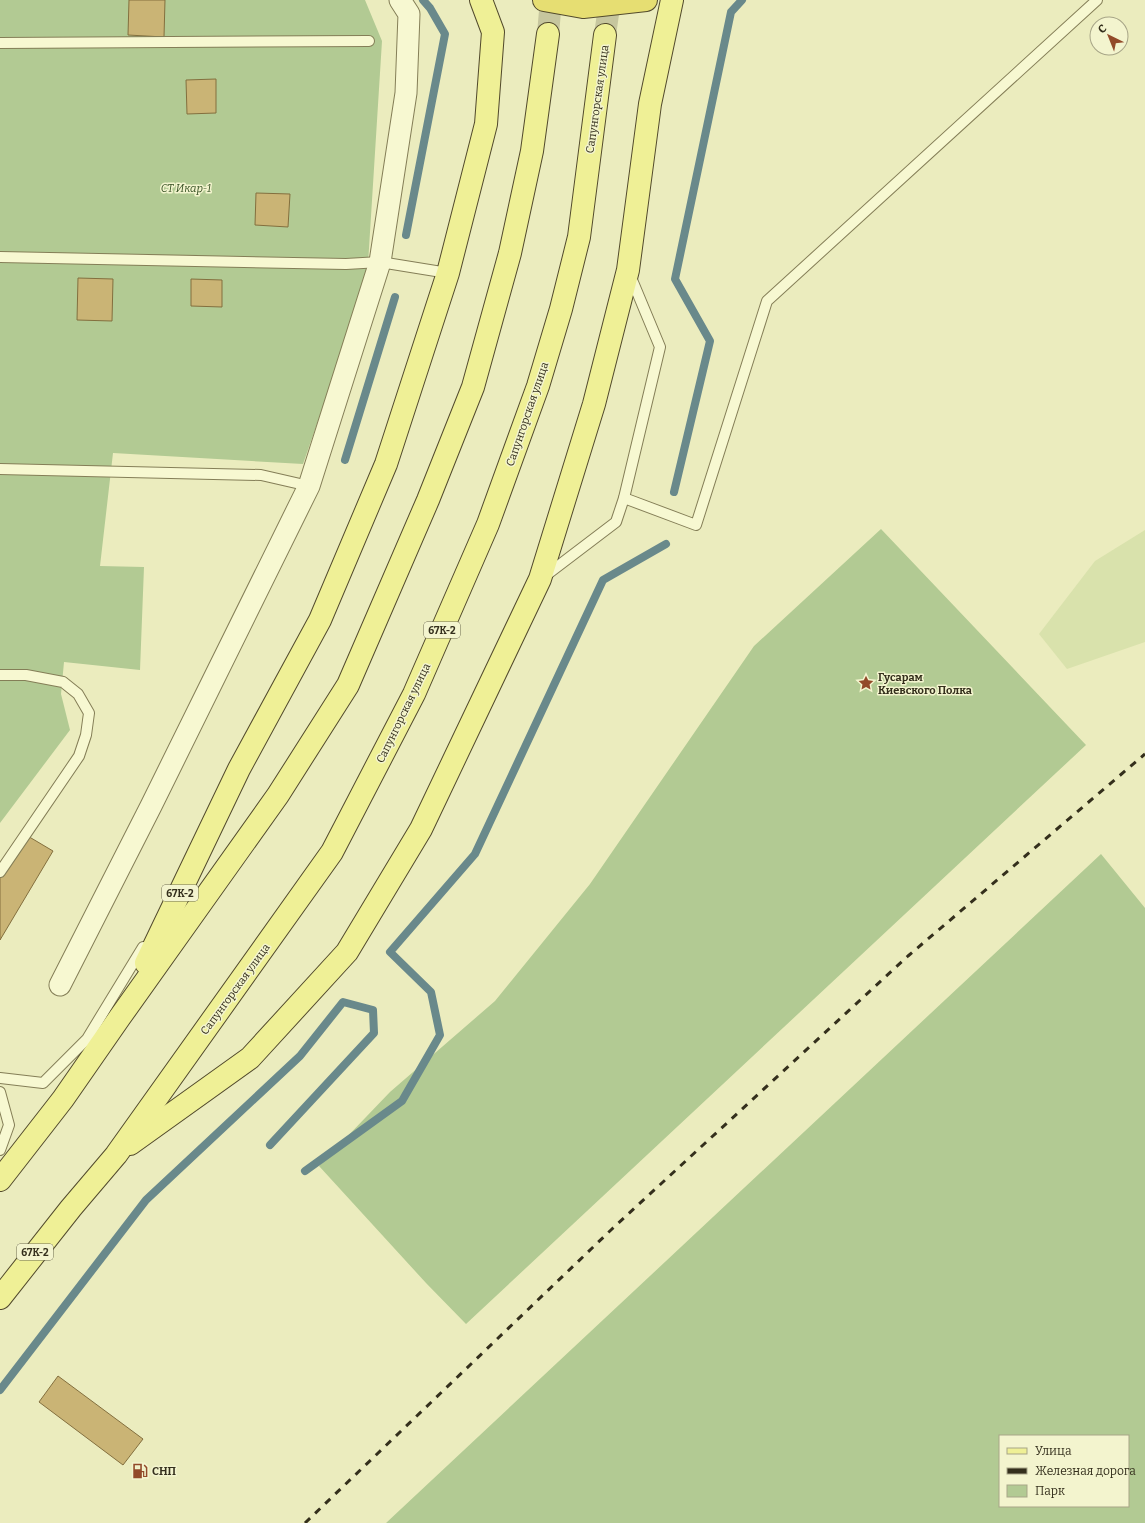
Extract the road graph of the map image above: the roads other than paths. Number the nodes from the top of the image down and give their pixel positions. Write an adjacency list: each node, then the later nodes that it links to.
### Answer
1 (400, 0): 12 (street)
2 (482, 0): 14 (main road, 67К-2)
3 (544, 0): 4 (highway)
4 (646, 0)
5 (672, 0): 13 (main road)
6 (1097, 0): 17 (lane)
7 (548, 34): 23 (main road, 67К-2)
8 (605, 35): 27 (main road, Сапунгорская улица / 67К-2)
9 (369, 41): 10 (lane)
10 (0, 43)
11 (0, 257): 12 (lane)
12 (380, 262): 14 (lane); 16 (street)
13 (628, 270): 17 (lane); 18 (main road)
14 (448, 273): 20 (main road, 67К-2)
15 (0, 469): 16 (lane)
16 (309, 486): 22 (street)
17 (624, 498): 18 (lane)
18 (540, 580): 27 (main road)
19 (0, 675): 21 (lane)
20 (239, 769): 23 (main road, 67К-2); 24 (lane)
21 (0, 872)
22 (60, 985)
23 (120, 1017): 28 (main road, 67К-2)
24 (0, 1078)
25 (0, 1092): 26 (lane)
26 (0, 1150)
27 (116, 1155): 29 (main road, Сапунгорская улица / 67К-2)
28 (0, 1180)
29 (0, 1298)

